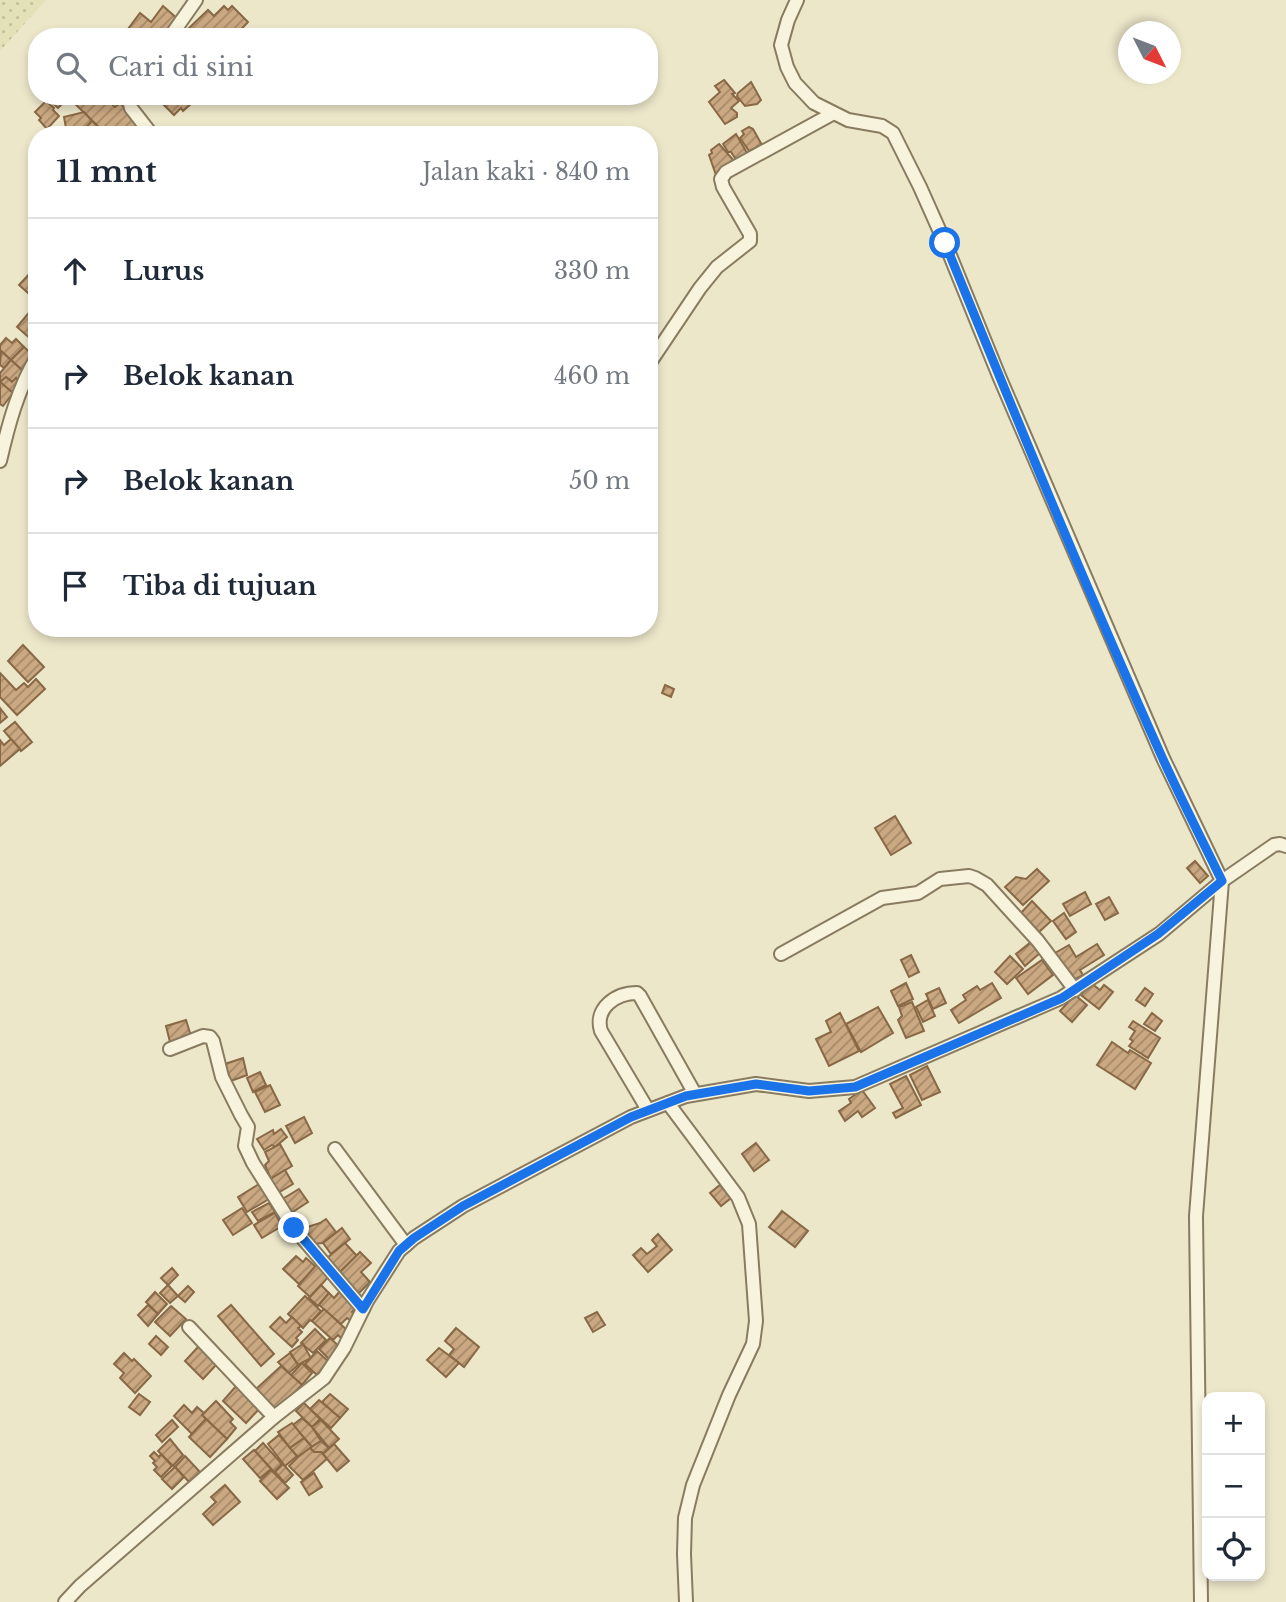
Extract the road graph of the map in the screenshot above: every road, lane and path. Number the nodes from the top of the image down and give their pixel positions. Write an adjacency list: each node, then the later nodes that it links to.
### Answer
1 (197, 0): 3 (street)
2 (797, 0): 5 (street)
3 (177, 28)
4 (130, 105): 6 (street)
5 (832, 114): 7 (street); 11 (street)
6 (145, 126)
7 (658, 351)
8 (28, 375): 9 (street)
9 (0, 461)
10 (1286, 846): 11 (street)
11 (1222, 881): 13 (street); 25 (street)
12 (781, 954): 13 (street)
13 (1074, 990): 15 (street)
14 (170, 1049): 20 (street)
15 (695, 1094): 16 (street); 17 (street)
16 (668, 1103): 17 (street); 24 (street)
17 (648, 1110): 19 (street)
18 (335, 1149): 19 (street)
19 (406, 1245): 20 (street)
20 (363, 1309): 22 (street)
21 (189, 1327): 22 (street)
22 (274, 1417): 23 (street)
23 (65, 1602)
24 (686, 1602)
25 (1200, 1602)

